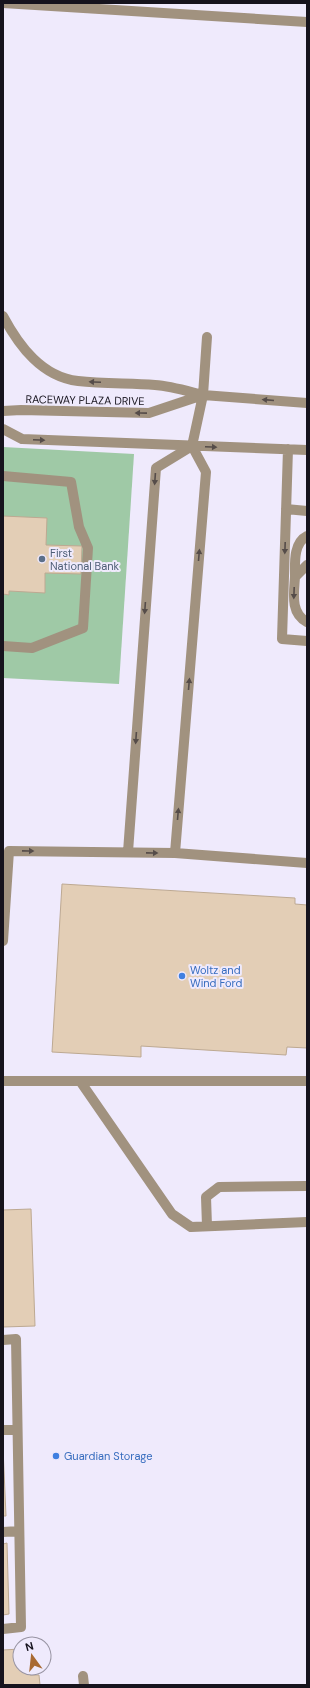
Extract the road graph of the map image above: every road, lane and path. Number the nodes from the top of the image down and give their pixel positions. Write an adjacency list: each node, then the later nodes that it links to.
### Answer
1 (3, 3): 2 (lane)
2 (307, 22)
3 (3, 316): 5 (lane, one-way to 3)
4 (207, 336): 5 (lane)
5 (203, 395): 6 (lane, RACEWAY PLAZA DRIVE, one-way to 5); 7 (lane, RACEWAY PLAZA DRIVE, one-way to 7); 9 (lane)
6 (307, 403)
7 (3, 411)
8 (3, 429): 9 (lane, one-way to 9)
9 (192, 446): 10 (lane, one-way to 10); 21 (lane, one-way to 21); 22 (lane, one-way to 9)
10 (288, 449): 11 (lane); 13 (lane)
11 (307, 450)
12 (3, 476): 20 (lane)
13 (286, 509): 14 (lane); 19 (lane, one-way to 19)
14 (307, 511)
15 (307, 536): 17 (lane)
16 (307, 565): 17 (lane)
17 (294, 577): 18 (lane, one-way to 18)
18 (307, 622)
19 (307, 641)
20 (3, 646)
21 (128, 852): 22 (lane, one-way to 22); 24 (lane, one-way to 21)
22 (175, 853): 23 (lane)
23 (307, 863)
24 (3, 941)
25 (3, 1081): 26 (lane)
26 (80, 1081): 27 (lane); 30 (lane)
27 (307, 1081)
28 (307, 1186): 30 (lane)
29 (307, 1222): 30 (lane)
30 (207, 1226)
31 (3, 1340): 33 (lane)
32 (3, 1430): 33 (lane)
33 (18, 1430): 34 (lane)
34 (19, 1531): 35 (lane); 36 (lane)
35 (3, 1532)
36 (3, 1629)

